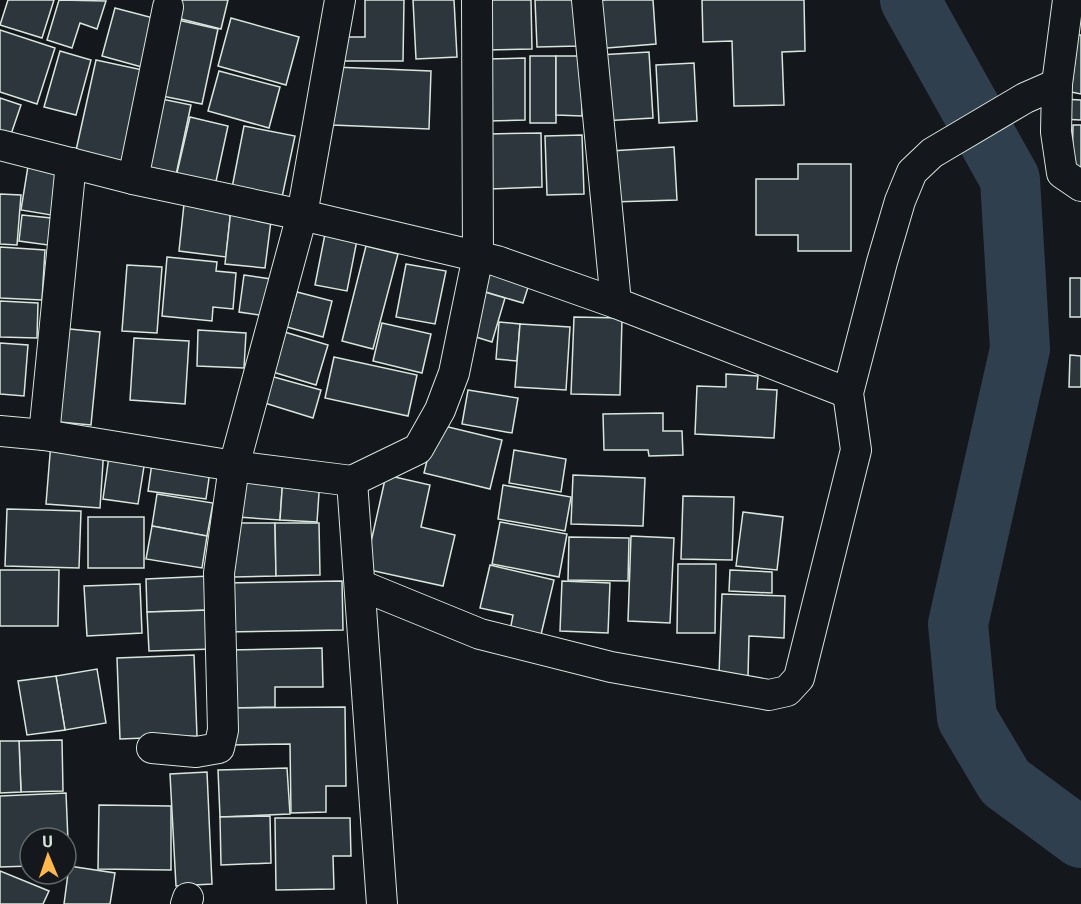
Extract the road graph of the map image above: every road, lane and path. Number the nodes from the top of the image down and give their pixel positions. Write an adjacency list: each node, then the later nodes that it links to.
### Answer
1 (340, 0): 11 (street)
2 (477, 0): 12 (street)
3 (586, 0): 13 (street)
4 (1068, 0): 6 (street)
5 (168, 7): 9 (street)
6 (1057, 84): 10 (street); 14 (street)
7 (0, 145): 8 (street)
8 (71, 163): 9 (street); 16 (street)
9 (133, 179): 11 (street)
10 (1081, 186)
11 (302, 215): 12 (street); 17 (street)
12 (478, 256): 13 (street); 18 (street)
13 (616, 303): 14 (street)
14 (848, 393): 19 (street)
15 (0, 431): 16 (street)
16 (44, 435): 17 (street)
17 (234, 466): 18 (street); 20 (street)
18 (352, 481): 19 (street)
19 (360, 585): 21 (street)
20 (153, 748)
21 (382, 904)

